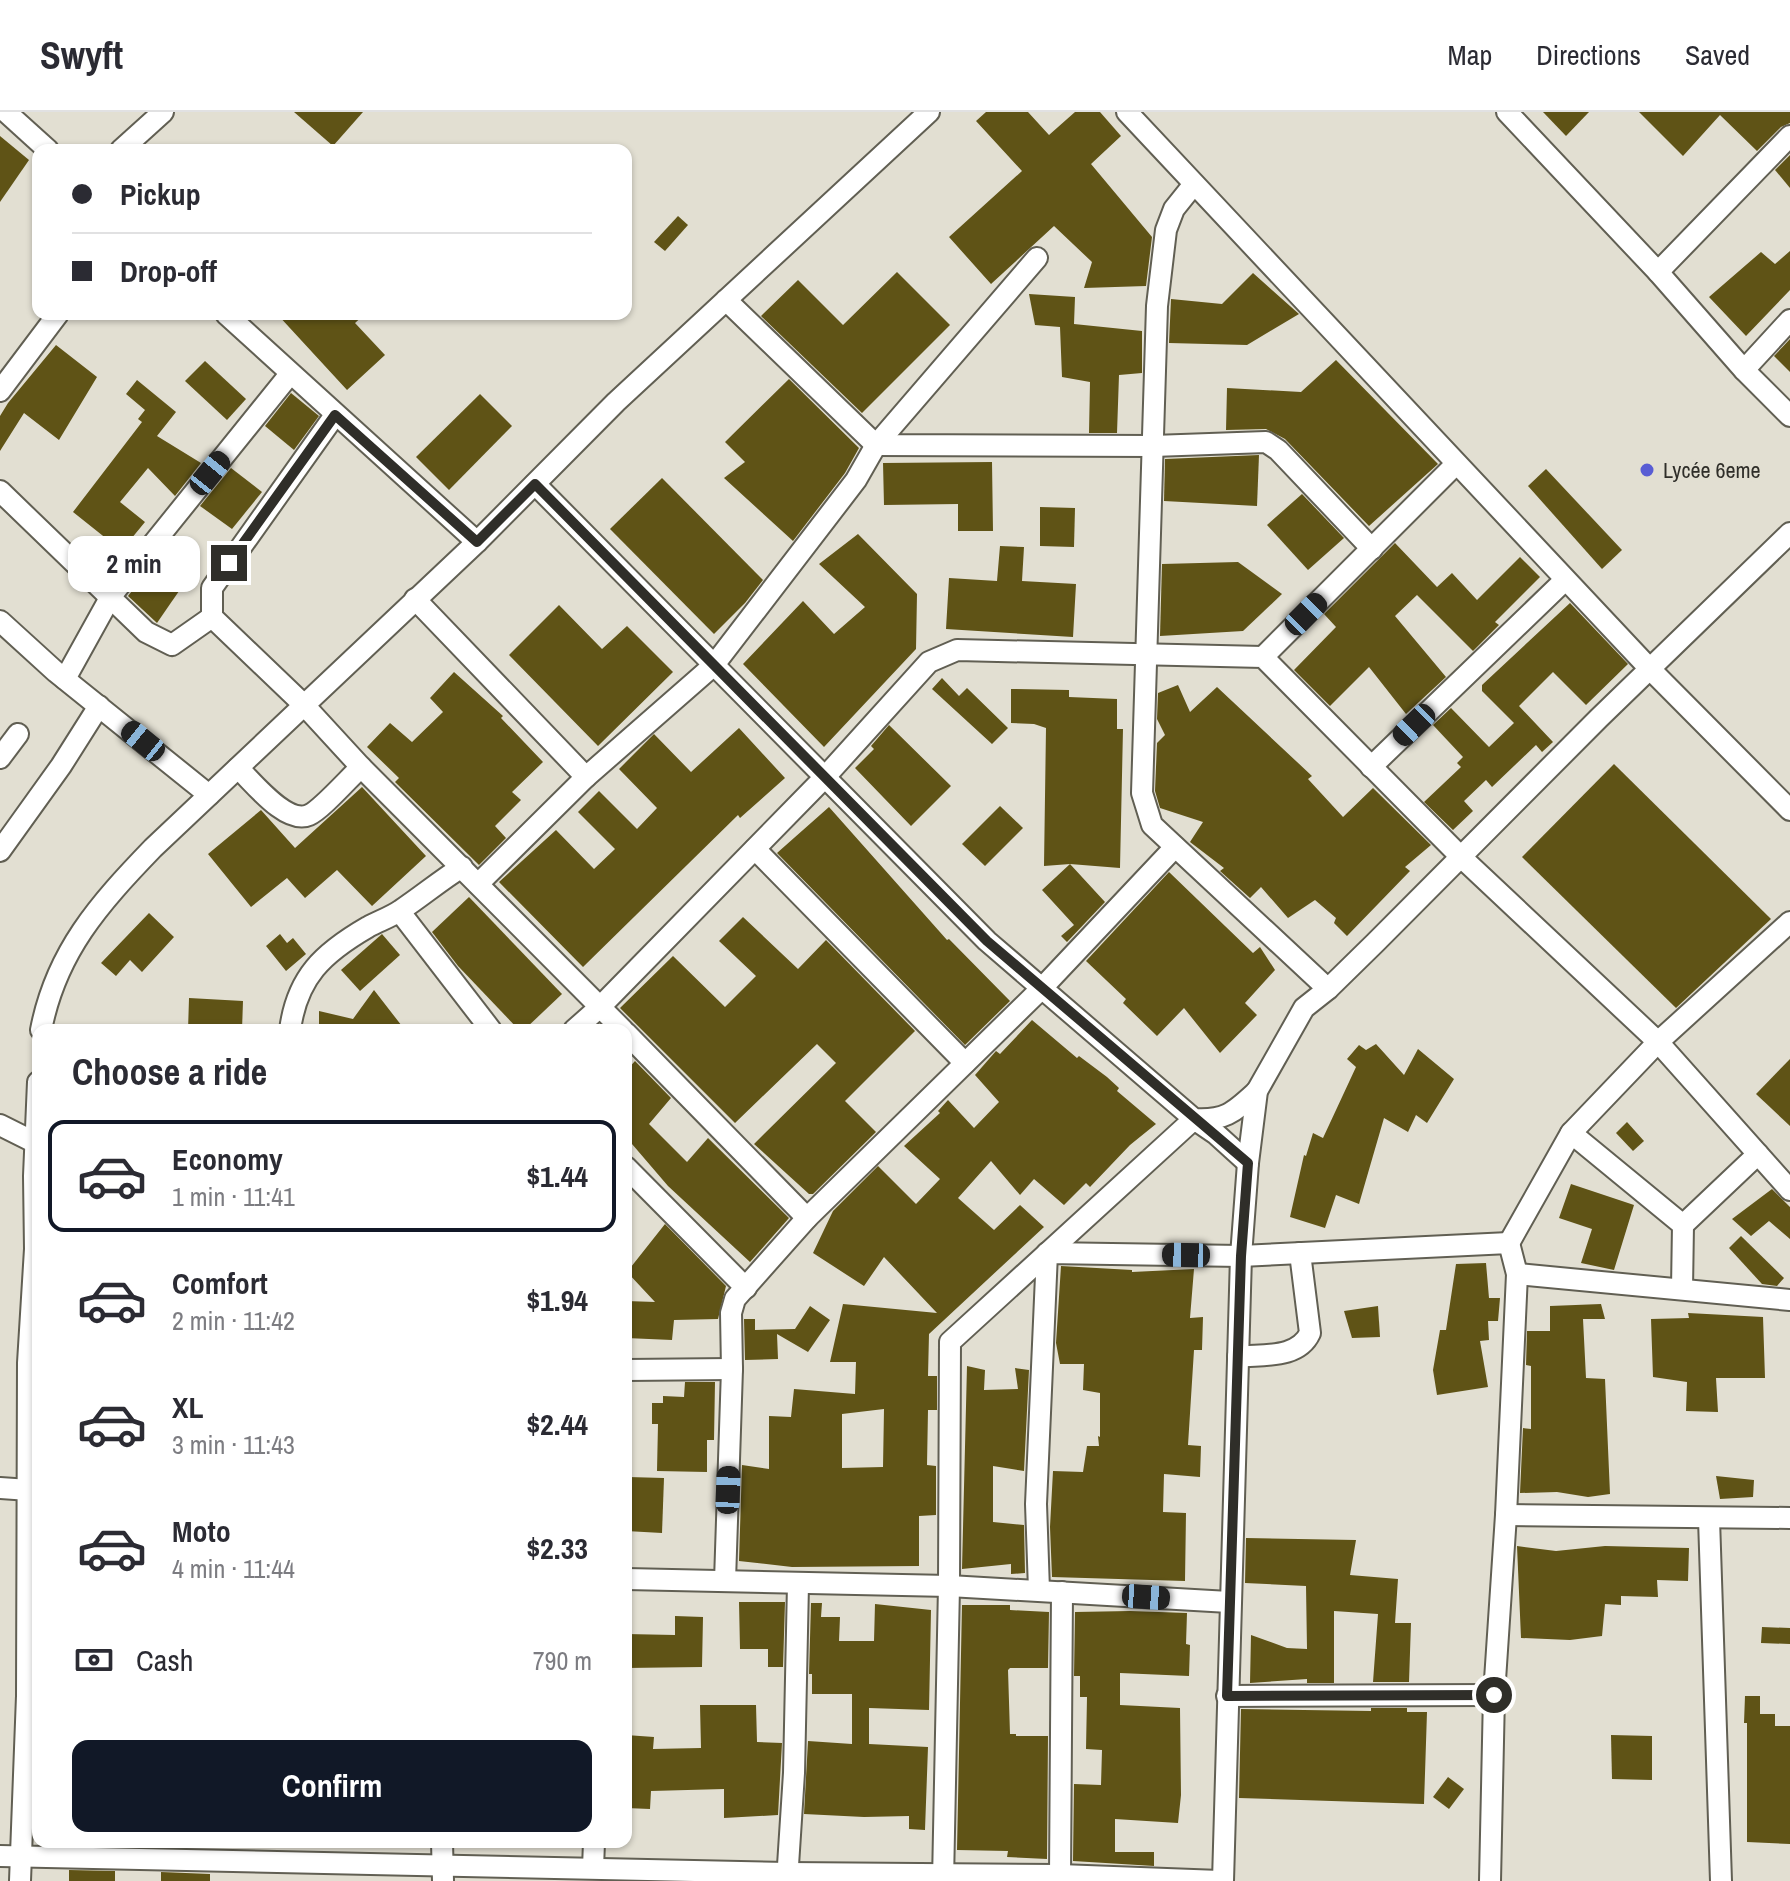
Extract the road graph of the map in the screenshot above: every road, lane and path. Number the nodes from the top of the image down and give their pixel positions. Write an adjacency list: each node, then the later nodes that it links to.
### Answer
1 (6, 112): 7 (street)
2 (163, 112): 8 (street)
3 (929, 112): 12 (street)
4 (1127, 112): 9 (street)
5 (1511, 113): 11 (street)
6 (1790, 136): 11 (street)
7 (41, 144)
8 (128, 144)
9 (1194, 184): 22 (street); 23 (street)
10 (1037, 258): 21 (street)
11 (1658, 272): 16 (street)
12 (726, 300): 21 (street); 24 (street)
13 (53, 320): 18 (street)
14 (232, 320): 17 (street)
15 (1790, 320): 16 (street)
16 (1744, 370): 20 (street)
17 (290, 374): 19 (street); 30 (street)
18 (0, 391)
19 (335, 415): 27 (street); 32 (street)
20 (1790, 416)
21 (876, 445): 22 (street); 36 (street)
22 (1153, 446): 28 (street); 34 (street)
23 (1455, 465): 28 (street); 29 (street)
24 (535, 484): 27 (street); 36 (street)
25 (0, 491): 30 (street)
26 (1790, 533): 37 (street)
27 (477, 542): 31 (street)
28 (1372, 549): 35 (street)
29 (1565, 580): 37 (street); 44 (street)
30 (111, 596): 32 (street); 38 (street)
31 (415, 599): 39 (street); 46 (street)
32 (212, 617): 39 (street)
33 (0, 621): 38 (street)
34 (1147, 654): 35 (street); 47 (street); 50 (street)
35 (1263, 657): 44 (street)
36 (714, 665): 46 (street); 47 (street)
37 (1650, 669): 49 (street); 53 (street)
38 (65, 679): 40 (street)
39 (304, 705): 43 (street); 45 (street)
40 (99, 706): 48 (street); 52 (street)
41 (18, 734): 42 (street)
42 (0, 758)
43 (361, 767): 45 (street); 54 (street)
44 (1371, 767): 53 (street)
45 (238, 768): 48 (street)
46 (586, 777): 55 (street)
47 (825, 777): 51 (street); 58 (street)
48 (209, 795): 61 (street)
49 (1790, 810)
50 (1175, 847): 58 (street); 59 (street)
51 (755, 849): 60 (street); 68 (street)
52 (0, 851)
53 (1460, 856): 59 (street); 67 (street)
54 (462, 867): 55 (street); 56 (street)
55 (478, 884): 60 (street)
56 (400, 912): 62 (street); 63 (street)
57 (1790, 922): 67 (street)
58 (1042, 988): 68 (street); 70 (street)
59 (1328, 989): 69 (street)
60 (600, 1007): 64 (street); 65 (street)
61 (42, 1024)
62 (291, 1024)
63 (486, 1024)
64 (581, 1024)
65 (616, 1024)
66 (632, 1040): 78 (street)
67 (1658, 1042): 72 (street); 74 (street)
68 (965, 1063): 78 (street)
69 (1257, 1091): 70 (street); 75 (street)
70 (1194, 1119): 75 (street); 81 (street)
71 (0, 1125): 73 (street)
72 (1571, 1133): 79 (street); 80 (street)
73 (32, 1141)
74 (1758, 1154): 77 (street); 79 (street)
75 (1248, 1163): 83 (street)
76 (632, 1173): 85 (street)
77 (1788, 1185)
78 (807, 1218): 85 (street)
79 (1683, 1225): 86 (street)
80 (1509, 1243): 82 (street); 84 (street)
81 (1047, 1253): 83 (street); 101 (street); 102 (street)
82 (1300, 1253): 83 (street); 88 (street)
83 (1241, 1256): 88 (street)
84 (1517, 1274): 86 (street); 94 (street)
85 (746, 1288): 89 (street)
86 (1682, 1289): 87 (street)
87 (1790, 1300)
88 (1238, 1357): 104 (street)
89 (732, 1369): 90 (street); 99 (street)
90 (632, 1370)
91 (32, 1394): 93 (street)
92 (0, 1488): 93 (street)
93 (29, 1490): 97 (street)
94 (1506, 1515): 96 (street); 105 (street)
95 (1790, 1518): 96 (street)
96 (1709, 1519): 120 (street)
97 (32, 1542)
98 (632, 1579): 99 (street)
99 (725, 1581): 100 (street)
100 (798, 1584): 101 (street); 115 (street)
101 (949, 1586): 102 (street); 116 (street)
102 (1039, 1590): 103 (street)
103 (1062, 1592): 104 (street); 114 (street)
104 (1229, 1602): 107 (street)
105 (1494, 1695): 107 (street); 119 (street)
106 (32, 1696): 110 (street)
107 (1227, 1696): 118 (street)
108 (442, 1848): 112 (street)
109 (594, 1848): 111 (street)
110 (10, 1857): 112 (street); 117 (street)
111 (593, 1868): 112 (street); 113 (street)
112 (443, 1873)
113 (658, 1875): 115 (street)
114 (1060, 1875): 116 (street); 118 (street)
115 (787, 1877): 116 (street)
116 (943, 1878)
117 (20, 1881)
118 (1221, 1881)
119 (1490, 1881)
120 (1721, 1881)

